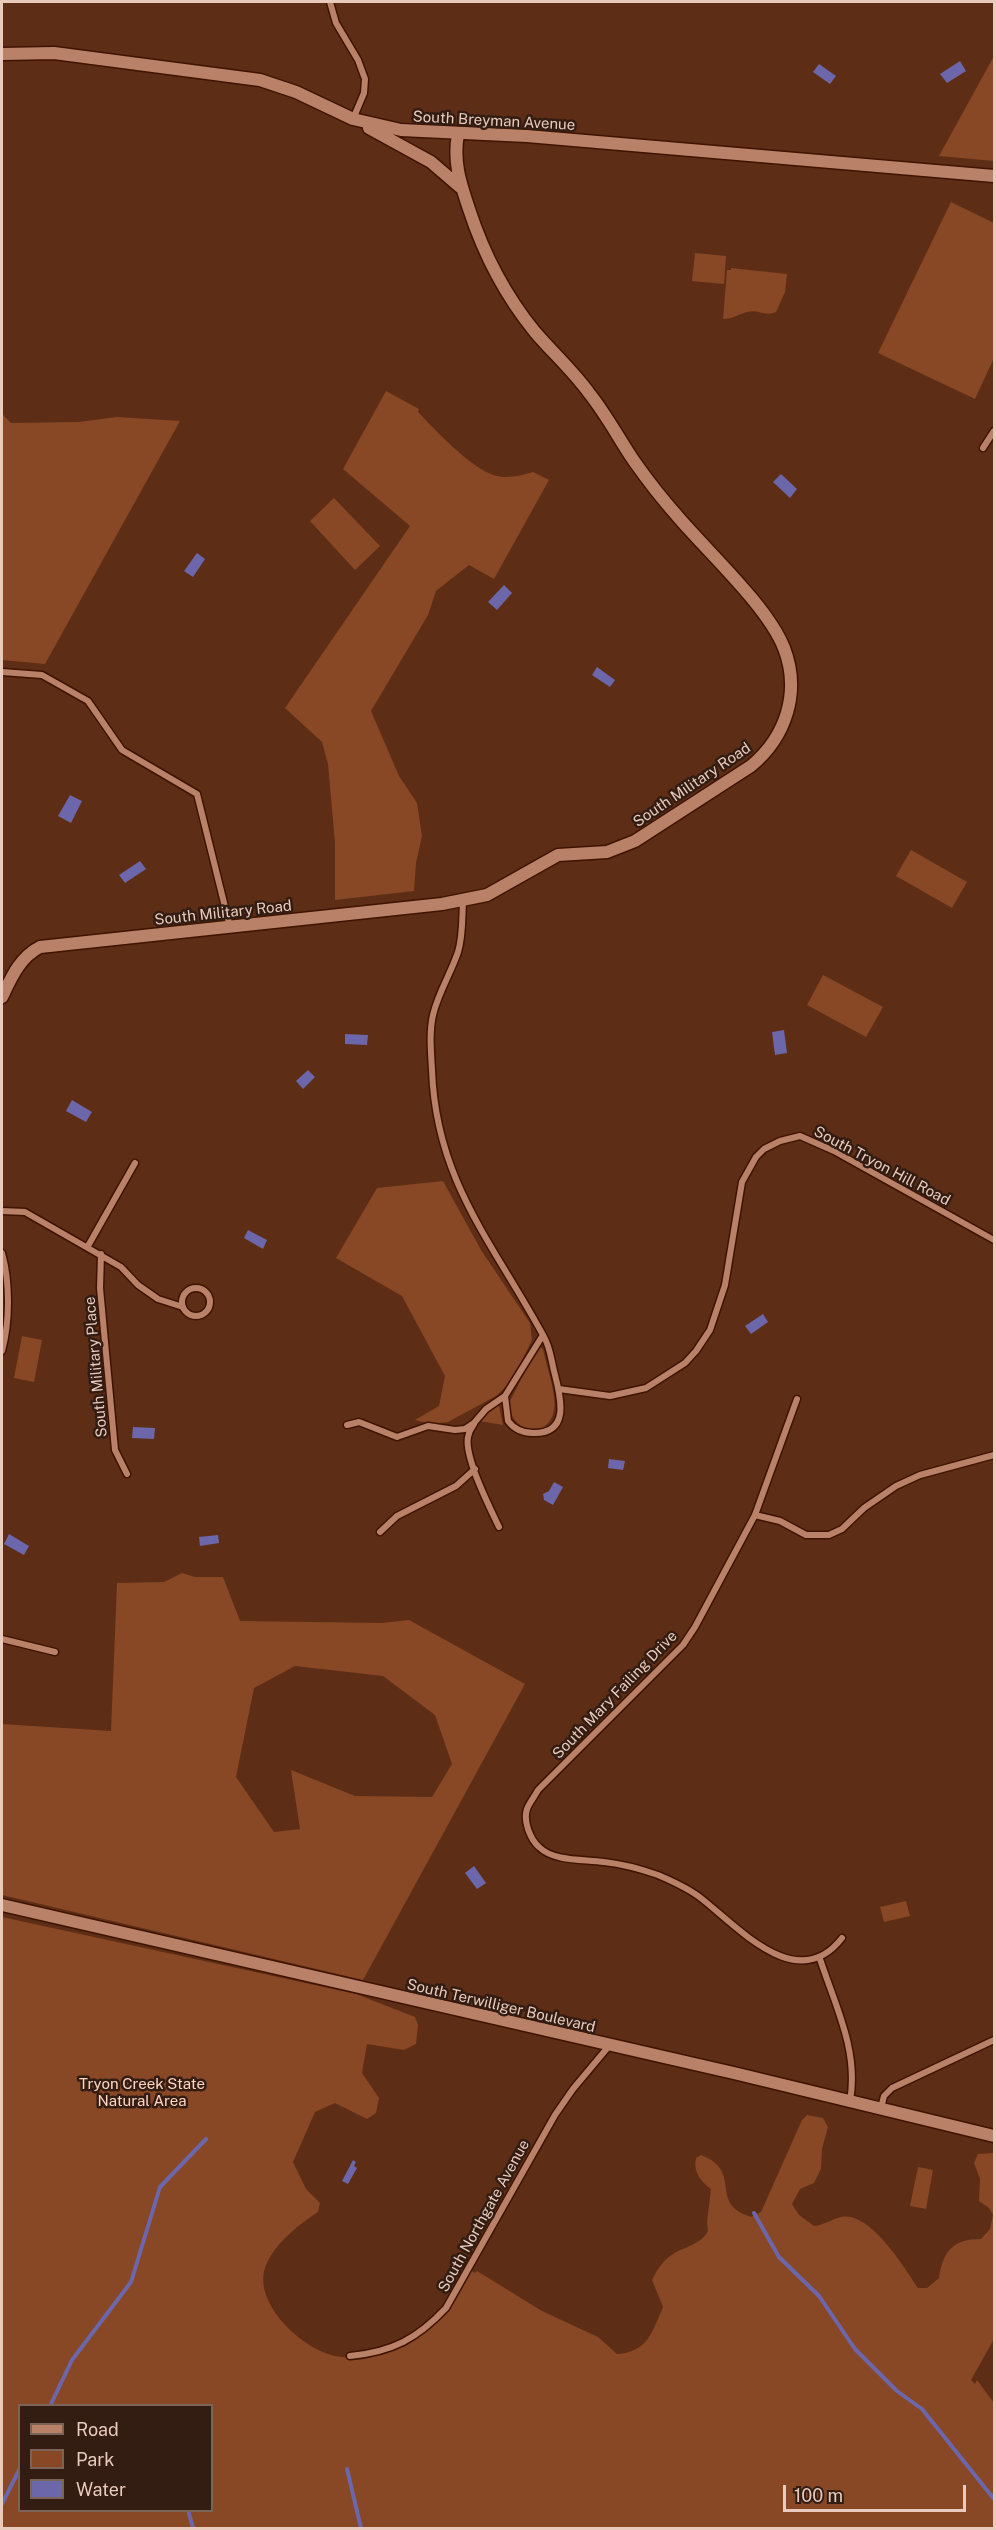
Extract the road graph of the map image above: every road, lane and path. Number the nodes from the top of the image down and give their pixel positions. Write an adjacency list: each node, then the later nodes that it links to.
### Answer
1 (330, 2): 3 (street)
2 (2, 54): 3 (street, South Breyman Avenue)
3 (352, 119): 4 (street, South Breyman Avenue); 6 (street, South Military Road)
4 (458, 134): 5 (street, South Breyman Avenue); 6 (street, South Military Road)
5 (994, 176)
6 (464, 191): 10 (street, South Military Road)
7 (994, 430): 8 (street)
8 (983, 448)
9 (2, 672): 11 (street)
10 (463, 902): 11 (street, South Military Road); 20 (street)
11 (230, 928): 12 (street, South Military Road)
12 (2, 997)
13 (135, 1162): 16 (street)
14 (2, 1211): 16 (street)
15 (994, 1240): 22 (street, South Tryon Hill Road)
16 (88, 1246): 18 (street)
17 (2, 1253): 21 (street)
18 (100, 1254): 19 (street); 29 (street, South Military Place)
19 (183, 1307): 19 (street)
20 (543, 1335): 22 (street); 23 (street)
21 (2, 1351)
22 (559, 1389): 23 (street)
23 (505, 1396): 25 (street)
24 (797, 1399): 30 (street, South Mary Failing Drive)
25 (474, 1424): 26 (street); 28 (street)
26 (347, 1425)
27 (994, 1455): 30 (street)
28 (475, 1469): 31 (street); 32 (street)
29 (127, 1474)
30 (755, 1515): 37 (street, South Mary Failing Drive)
31 (499, 1527)
32 (380, 1532)
33 (2, 1639): 34 (street)
34 (55, 1652)
35 (2, 1905): 39 (street, South Terwilliger Boulevard)
36 (842, 1938): 37 (street)
37 (820, 1959): 40 (street)
38 (994, 2040): 41 (street)
39 (609, 2046): 40 (street, South Terwilliger Boulevard); 43 (street, South Northgate Avenue)
40 (850, 2101): 41 (street, South Terwilliger Boulevard)
41 (881, 2108): 42 (street, South Terwilliger Boulevard)
42 (994, 2136)
43 (350, 2356)

